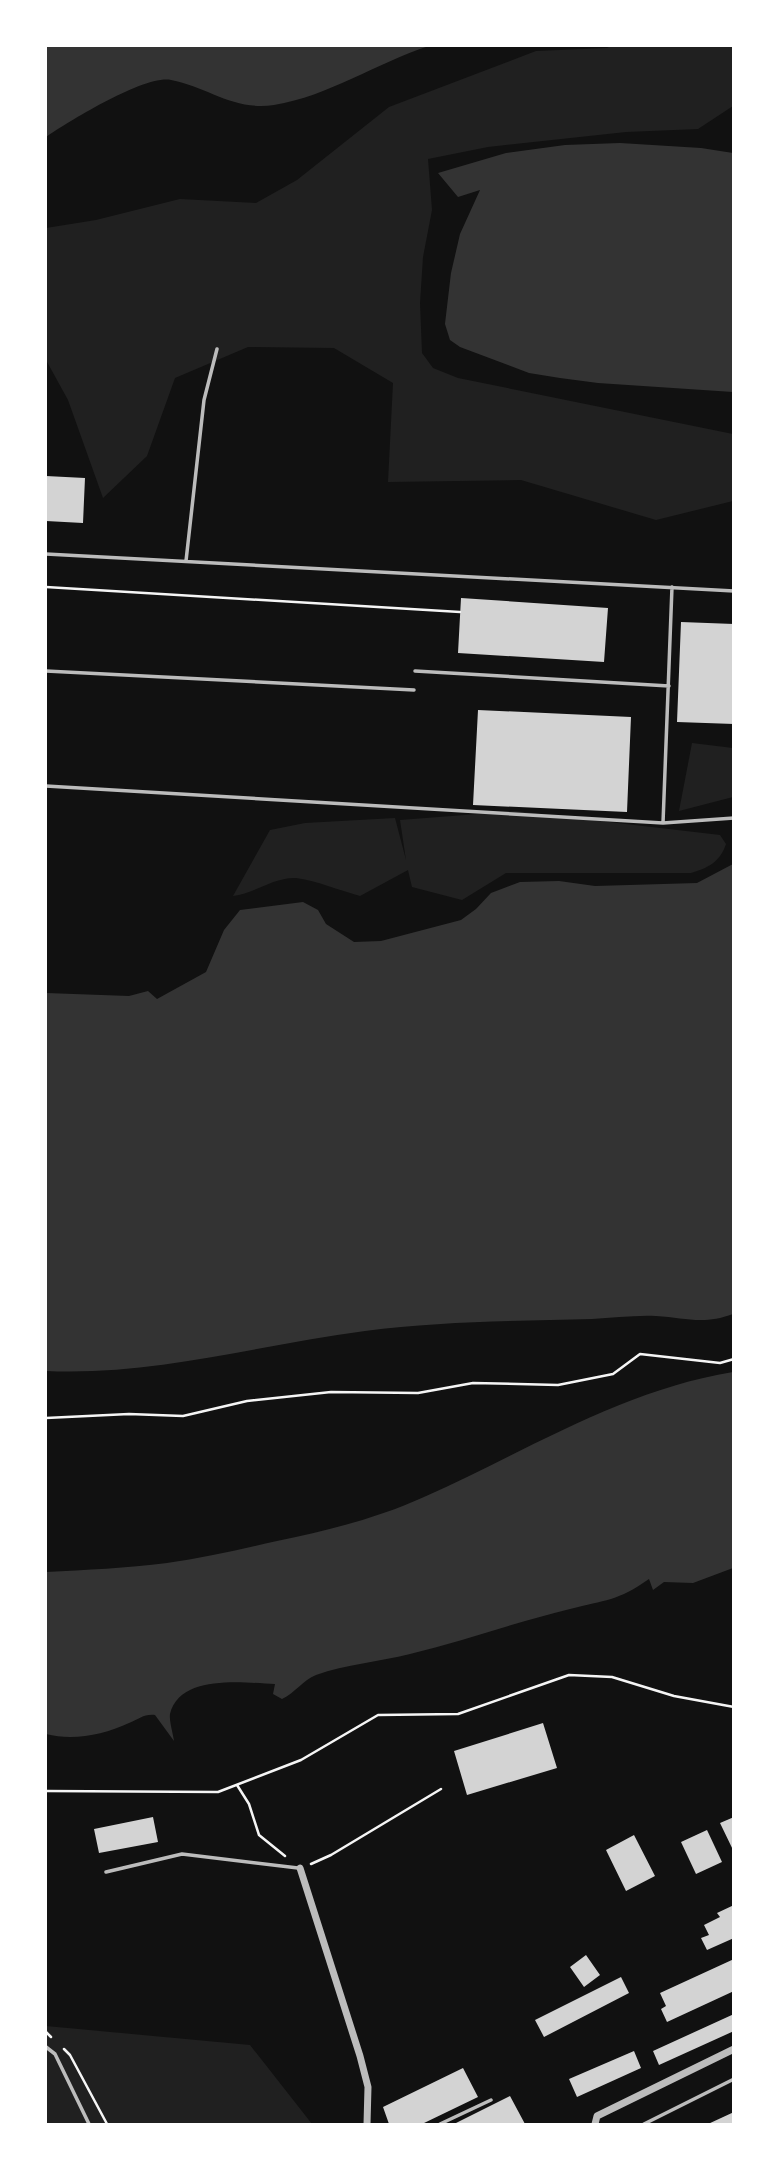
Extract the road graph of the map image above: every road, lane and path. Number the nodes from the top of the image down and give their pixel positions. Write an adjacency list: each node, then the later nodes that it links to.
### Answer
1 (217, 349): 3 (lane)
2 (46, 554): 3 (lane)
3 (186, 561): 5 (lane)
4 (46, 587): 7 (path)
5 (672, 587): 6 (lane); 10 (lane)
6 (733, 591)
7 (460, 612)
8 (46, 671): 11 (lane)
9 (415, 671): 10 (lane)
10 (668, 686): 14 (lane)
11 (414, 690)
12 (46, 786): 14 (lane)
13 (733, 818): 14 (lane)
14 (663, 823)
15 (733, 1359): 16 (path)
16 (46, 1418)
17 (733, 1707): 18 (path)
18 (237, 1785): 20 (path); 21 (path)
19 (441, 1789): 21 (path)
20 (46, 1791)
21 (300, 1868): 22 (lane); 32 (street)
22 (106, 1872)
23 (46, 2032): 24 (path)
24 (54, 2040)
25 (62, 2047): 31 (path)
26 (46, 2048): 30 (lane)
27 (733, 2049): 34 (street)
28 (733, 2079): 35 (lane)
29 (491, 2100): 33 (lane)
30 (89, 2124)
31 (107, 2124)
32 (367, 2124)
33 (440, 2124)
34 (594, 2124)
35 (643, 2124)

